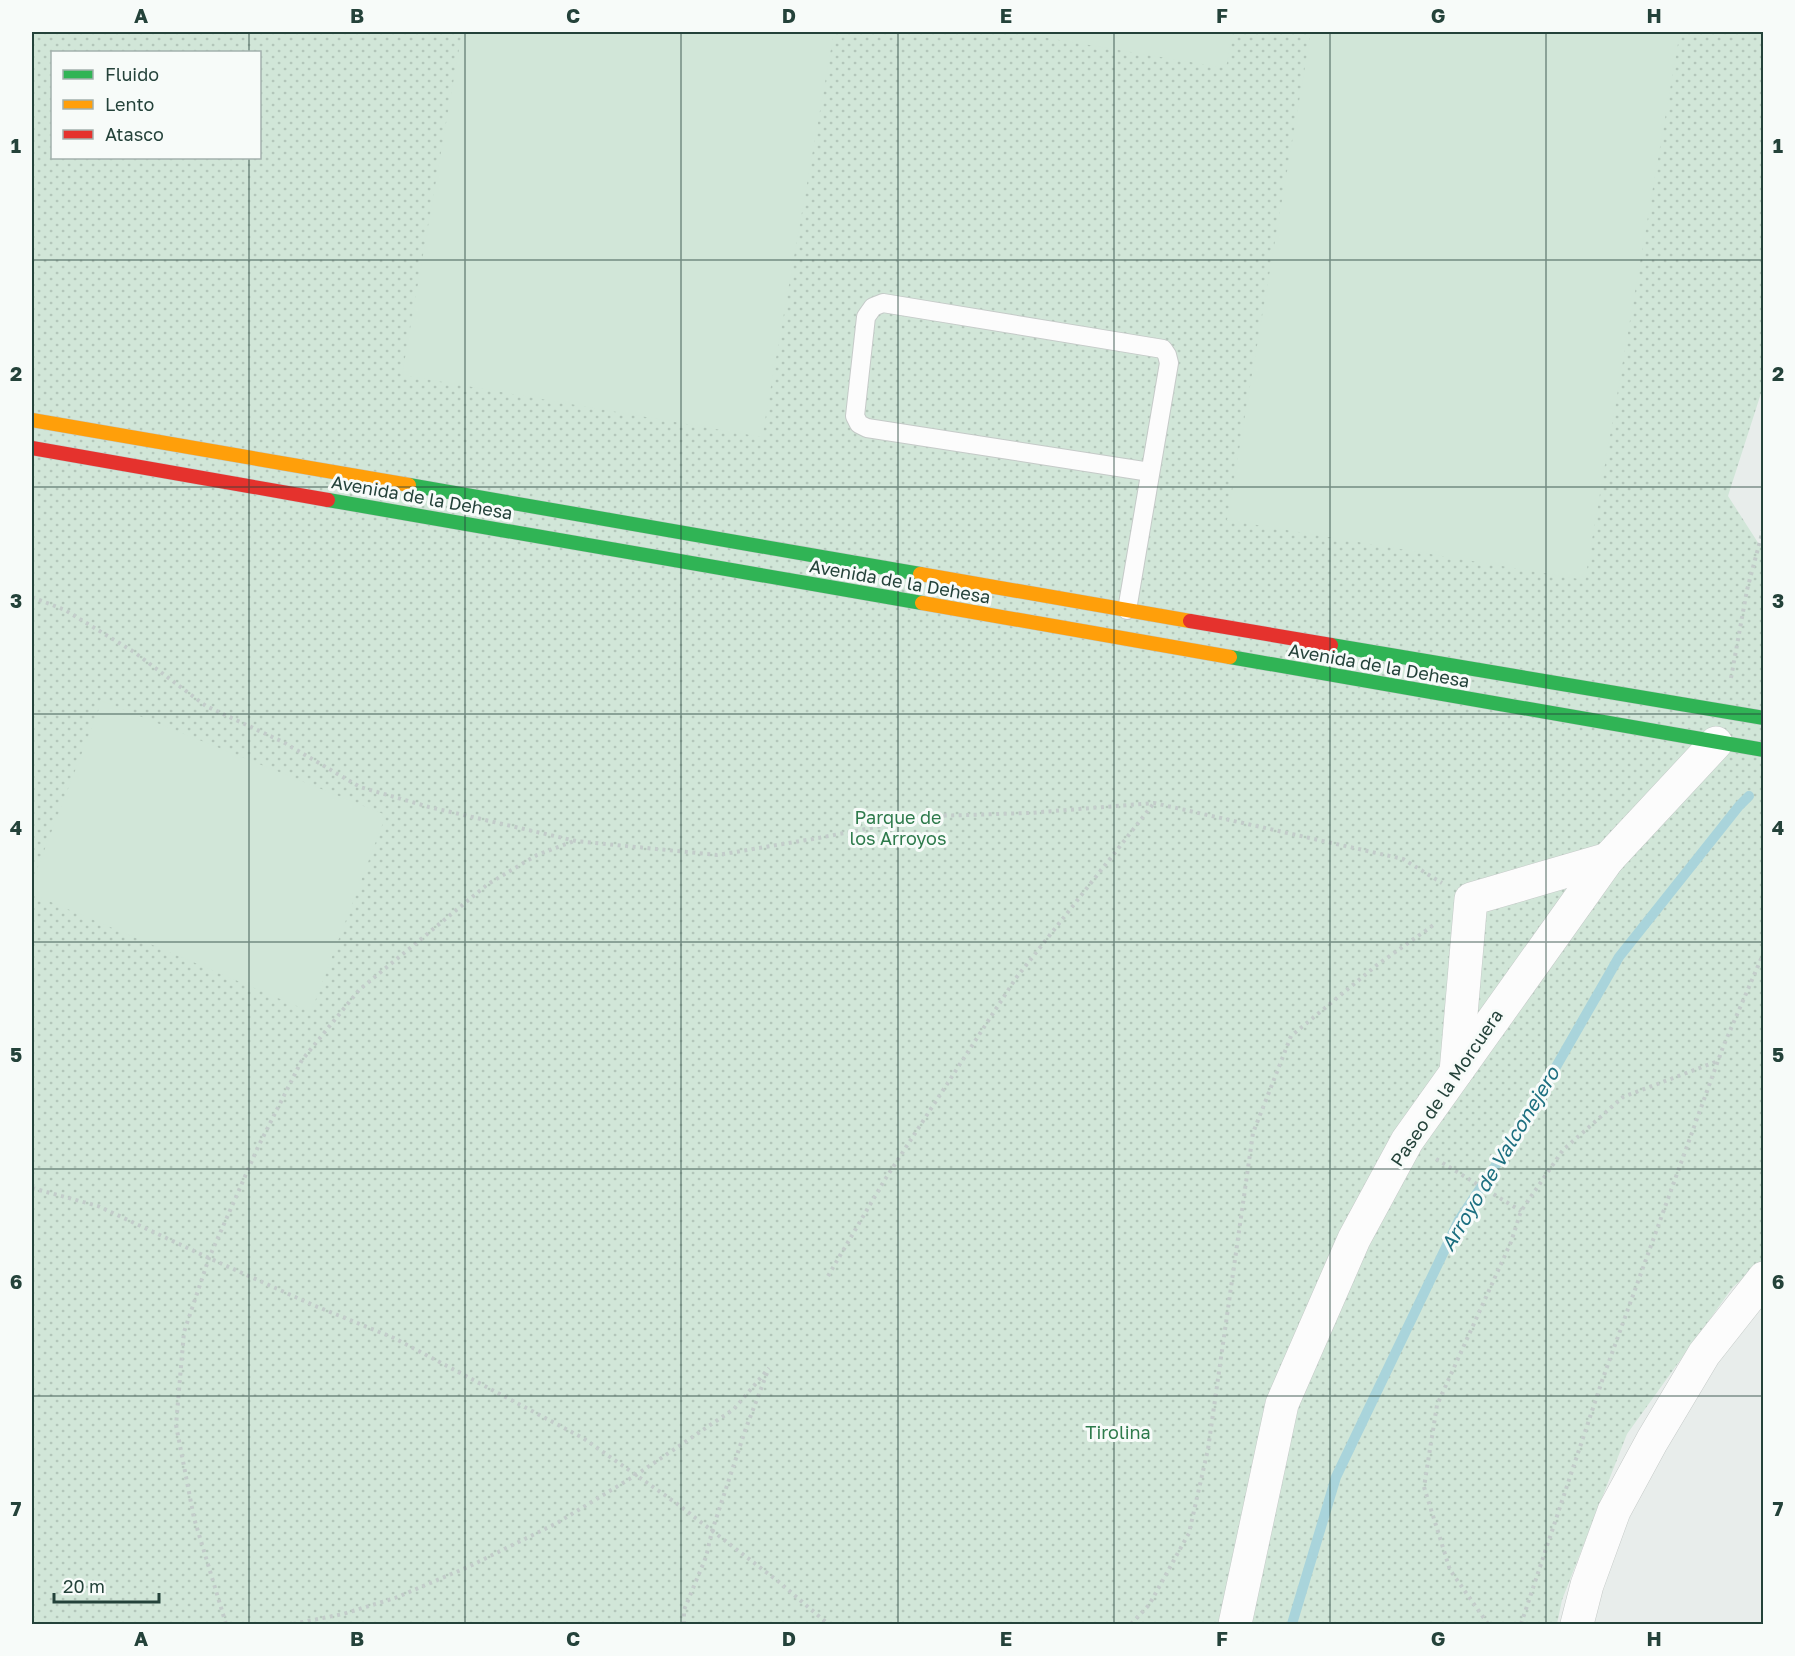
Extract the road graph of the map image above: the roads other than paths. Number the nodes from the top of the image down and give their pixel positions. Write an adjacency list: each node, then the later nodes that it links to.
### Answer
1 (32, 420): 4 (street, Avenida de la Dehesa)
2 (32, 448): 6 (street, Avenida de la Dehesa)
3 (1150, 472): 3 (lane); 4 (lane)
4 (1127, 610): 5 (street, Avenida de la Dehesa)
5 (1764, 718)
6 (1716, 742): 7 (street, Avenida de la Dehesa); 8 (street, Paseo de la Morcuera)
7 (1764, 750)
8 (1608, 859): 9 (street, Paseo de la Morcuera); 9 (street)
9 (1456, 1073): 11 (street, Paseo de la Morcuera)
10 (1764, 1278): 12 (street)
11 (1235, 1624)
12 (1576, 1624)

